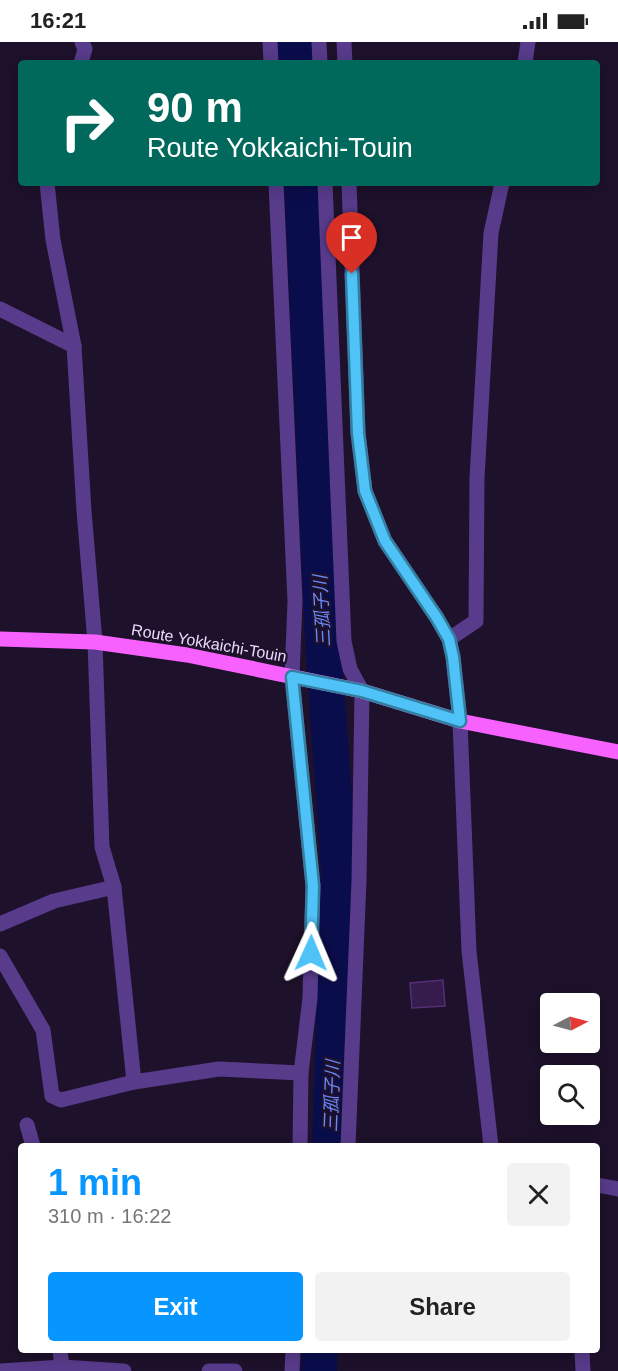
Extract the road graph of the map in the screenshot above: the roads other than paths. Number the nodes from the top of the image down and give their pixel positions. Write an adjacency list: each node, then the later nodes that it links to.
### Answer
1 (82, 42): 6 (street)
2 (270, 42): 7 (street)
3 (319, 42): 8 (street)
4 (344, 42): 9 (street)
5 (528, 42): 10 (street)
6 (82, 60)
7 (271, 60)
8 (320, 60)
9 (345, 60)
10 (525, 60)
11 (47, 186): 17 (street)
12 (276, 186): 21 (street)
13 (325, 186): 22 (street)
14 (349, 186): 19 (street)
15 (501, 186): 19 (street)
16 (0, 309): 17 (street)
17 (74, 346): 20 (street)
18 (0, 639): 20 (main road, Route Yokkaichi-Touin)
19 (449, 639): 23 (street)
20 (95, 642): 21 (main road, Route Yokkaichi-Touin); 25 (street)
21 (292, 677): 22 (main road, Route Yokkaichi-Touin); 28 (street)
22 (358, 691): 23 (main road, Route Yokkaichi-Touin); 33 (street)
23 (460, 721): 24 (main road, Route Yokkaichi-Touin); 34 (street)
24 (618, 752)
25 (114, 887): 26 (street); 29 (street)
26 (0, 924)
27 (0, 956): 29 (street)
28 (300, 1073): 29 (street); 32 (street)
29 (134, 1082)
30 (27, 1125): 31 (street)
31 (32, 1143)
32 (300, 1143)
33 (348, 1143)
34 (491, 1143)
35 (600, 1186): 36 (street)
36 (618, 1189)
37 (60, 1353): 40 (street)
38 (293, 1353): 46 (street)
39 (582, 1353): 47 (street)
40 (62, 1367): 41 (street); 43 (street)
41 (22, 1370): 42 (street)
42 (0, 1371)
43 (124, 1371)
44 (209, 1371): 45 (street)
45 (235, 1371)
46 (292, 1371)
47 (583, 1371)

